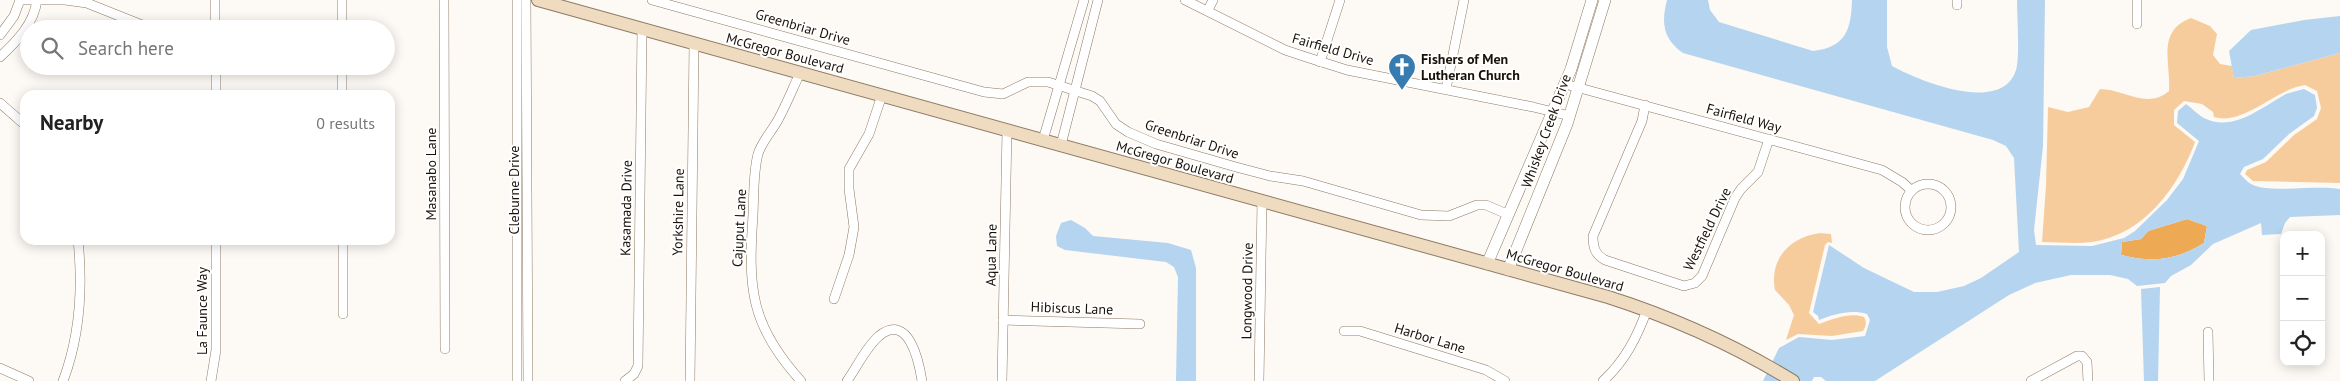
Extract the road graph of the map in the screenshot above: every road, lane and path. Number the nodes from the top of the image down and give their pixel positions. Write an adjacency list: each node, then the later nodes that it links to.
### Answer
1 (20, 0): 2 (street); 26 (street)
2 (37, 0): 20 (street); 21 (street)
3 (215, 0): 22 (street)
4 (342, 0): 23 (street)
5 (444, 0): 68 (street, Masanabo Lane)
6 (517, 0): 54 (street, Cleburne Drive)
7 (526, 0): 55 (street, Cleburne Drive)
8 (538, 0): 25 (main road, McGregor Boulevard)
9 (652, 0): 35 (street, Greenbriar Drive)
10 (1084, 0): 35 (street)
11 (1098, 0): 39 (street)
12 (1186, 0): 19 (street, Fairfield Drive)
13 (1213, 0): 19 (street)
14 (1340, 0): 30 (street)
15 (1464, 0): 40 (street)
16 (1592, 0): 34 (street, Whiskey Creek Drive)
17 (1605, 0): 36 (street, Whiskey Creek Drive)
18 (2137, 0): 24 (street)
19 (1208, 10): 30 (street, Fairfield Drive)
20 (30, 20)
21 (130, 20)
22 (216, 20)
23 (342, 20)
24 (2137, 24)
25 (642, 29): 28 (main road, McGregor Boulevard); 75 (street, Kasamada Drive)
26 (0, 35)
27 (20, 35): 29 (street)
28 (694, 44): 31 (main road, McGregor Boulevard); 76 (street, Yorkshire Lane)
29 (0, 57)
30 (1320, 62): 40 (street, Fairfield Drive)
31 (800, 73): 41 (main road, McGregor Boulevard); 77 (street, Cajuput Lane)
32 (216, 75): 37 (street)
33 (342, 75): 38 (street)
34 (1565, 84): 36 (street, Fairfield Way); 44 (street, Whiskey Creek Drive)
35 (1059, 86): 39 (street, Greenbriar Drive); 49 (street)
36 (1579, 88): 43 (street, Fairfield Way); 45 (street, Whiskey Creek Drive)
37 (216, 90)
38 (342, 90)
39 (1074, 90): 50 (street); 53 (street, Greenbriar Drive)
40 (1446, 90): 44 (street, Fairfield Drive)
41 (882, 95): 47 (main road, McGregor Boulevard); 61 (street)
42 (0, 103): 46 (street)
43 (1644, 105): 48 (street, Fairfield Way); 48 (street, Westfield Drive)
44 (1552, 111): 45 (street, Fairfield Drive); 53 (street, Whiskey Creek Drive)
45 (1570, 116): 60 (street, Whiskey Creek Drive)
46 (20, 117)
47 (1007, 130): 49 (main road, McGregor Boulevard); 64 (street, Aqua Lane)
48 (1770, 139): 51 (street, Fairfield Way)
49 (1043, 140): 50 (main road, McGregor Boulevard)
50 (1061, 145): 52 (main road, McGregor Boulevard)
51 (1911, 190): 51 (street)
52 (1262, 201): 59 (main road, McGregor Boulevard); 81 (street, Longwood Drive)
53 (1507, 214): 59 (street, Whiskey Creek Drive)
54 (517, 232): 55 (street); 73 (street, Cleburne Drive)
55 (528, 232): 74 (street, Cleburne Drive)
56 (78, 245): 71 (street)
57 (216, 245): 72 (street, La Faunce Way)
58 (343, 245): 63 (street)
59 (1487, 264): 60 (main road, McGregor Boulevard)
60 (1508, 270): 62 (main road, McGregor Boulevard)
61 (834, 299)
62 (1647, 310): 83 (street); 84 (main road, McGregor Boulevard)
63 (343, 314)
64 (1003, 320): 65 (street, Hibiscus Lane); 80 (street, Aqua Lane)
65 (1140, 324)
66 (1344, 331): 82 (street, Harbor Lane)
67 (2208, 332): 87 (street)
68 (445, 349)
69 (0, 368): 70 (street)
70 (29, 381)
71 (62, 381)
72 (211, 381)
73 (517, 381)
74 (528, 381)
75 (625, 381)
76 (690, 381)
77 (801, 381)
78 (847, 381): 79 (street)
79 (922, 381)
80 (1002, 381)
81 (1259, 381)
82 (1505, 381)
83 (1603, 381)
84 (1793, 381)
85 (2031, 381): 86 (street)
86 (2088, 381)
87 (2209, 381)

